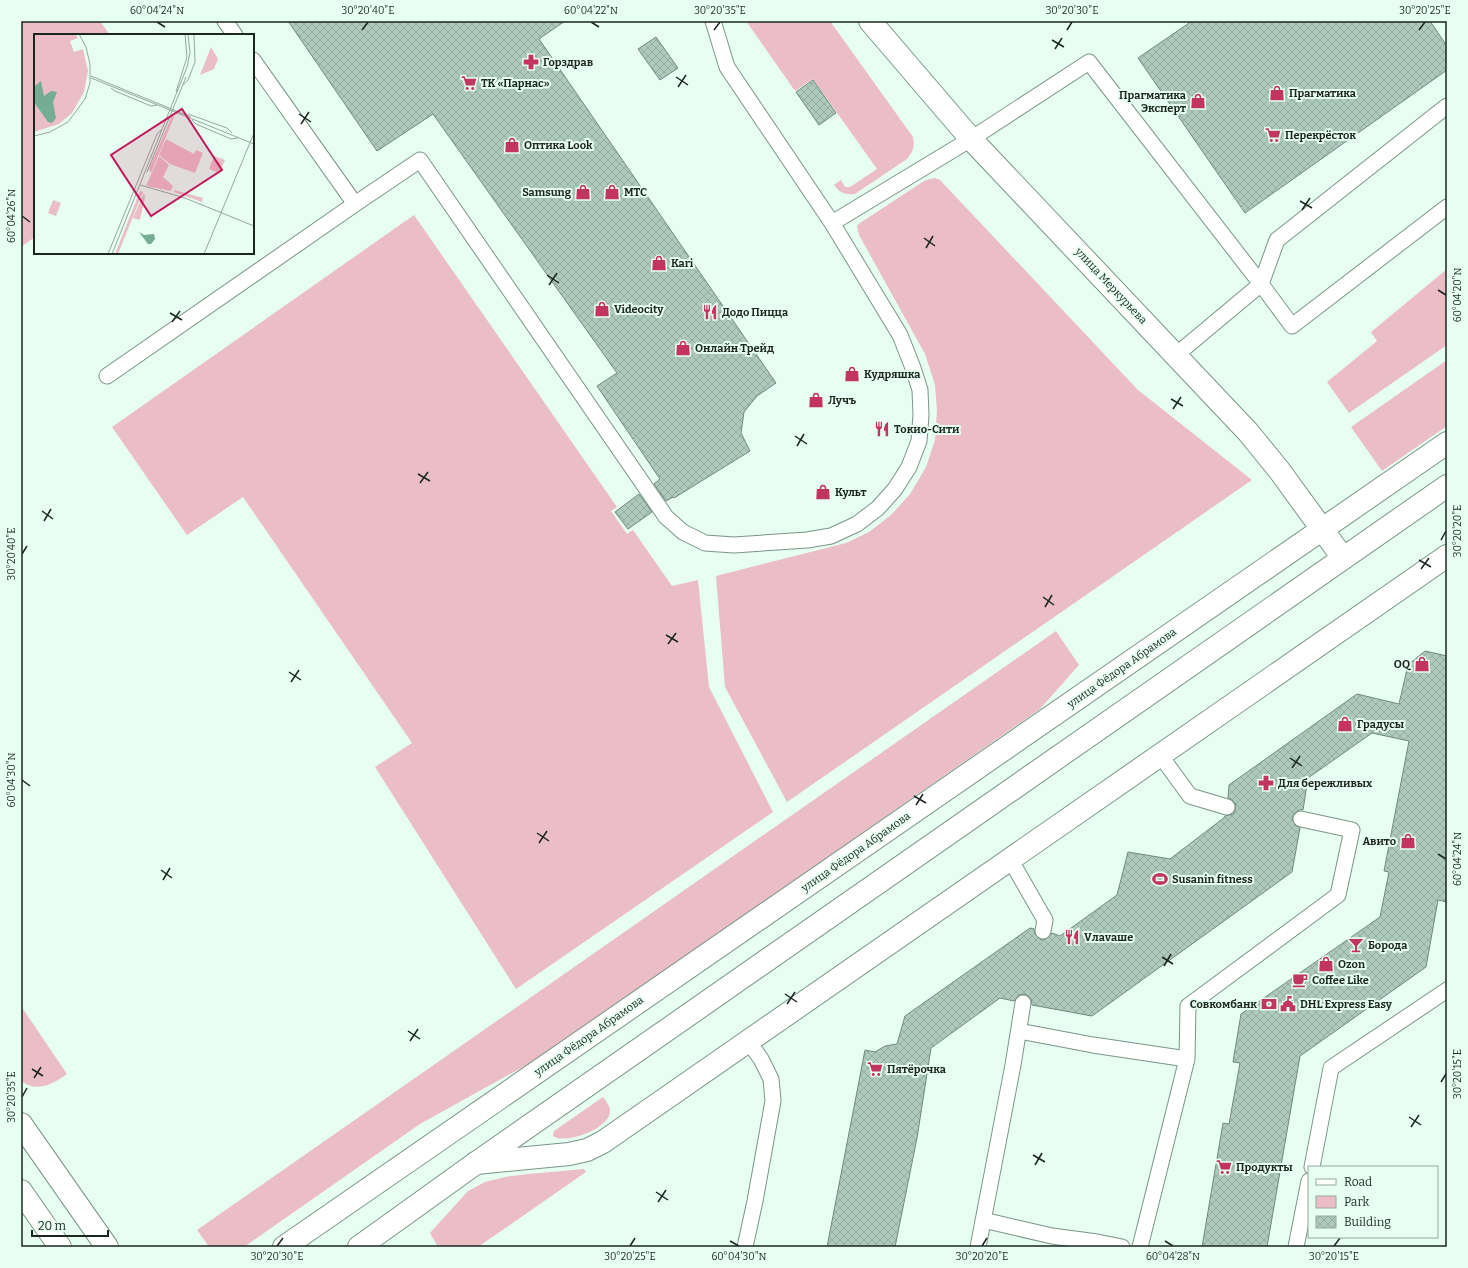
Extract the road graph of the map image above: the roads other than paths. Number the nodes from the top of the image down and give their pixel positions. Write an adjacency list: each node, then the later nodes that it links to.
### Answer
1 (225, 21): 4 (lane)
2 (713, 21): 10 (lane)
3 (870, 21): 7 (street, улица Меркурьева)
4 (234, 34)
5 (254, 61): 8 (lane)
6 (1447, 106): 11 (lane)
7 (971, 139): 10 (lane); 11 (lane); 12 (street, улица Меркурьева)
8 (355, 204): 10 (lane); 13 (lane)
9 (1447, 207): 11 (lane)
10 (832, 223)
11 (1261, 284): 12 (lane)
12 (1176, 355): 16 (street, улица Меркурьева)
13 (107, 376)
14 (1447, 443): 16 (street, улица Фёдора Абрамова)
15 (1447, 486): 18 (street)
16 (1323, 529): 18 (street, улица Меркурьева); 38 (street, улица Фёдора Абрамова)
17 (1447, 556): 19 (street)
18 (1343, 558): 30 (street)
19 (1160, 755): 20 (lane); 22 (street)
20 (1227, 807)
21 (1301, 819): 28 (lane)
22 (1010, 859): 23 (lane); 27 (street)
23 (1043, 931)
24 (1447, 990): 31 (lane)
25 (1023, 1003): 26 (lane)
26 (1018, 1031): 28 (lane); 34 (lane)
27 (748, 1041): 30 (street); 40 (lane)
28 (1187, 1059): 43 (lane)
29 (21, 1124): 37 (street)
30 (476, 1163): 39 (street)
31 (1312, 1166)
32 (1308, 1186): 44 (lane)
33 (21, 1191): 36 (street)
34 (983, 1220): 35 (lane); 41 (lane)
35 (1096, 1244): 42 (lane)
36 (60, 1247)
37 (107, 1247)
38 (284, 1247)
39 (359, 1247)
40 (745, 1247)
41 (978, 1247)
42 (1122, 1247)
43 (1140, 1247)
44 (1296, 1247)

